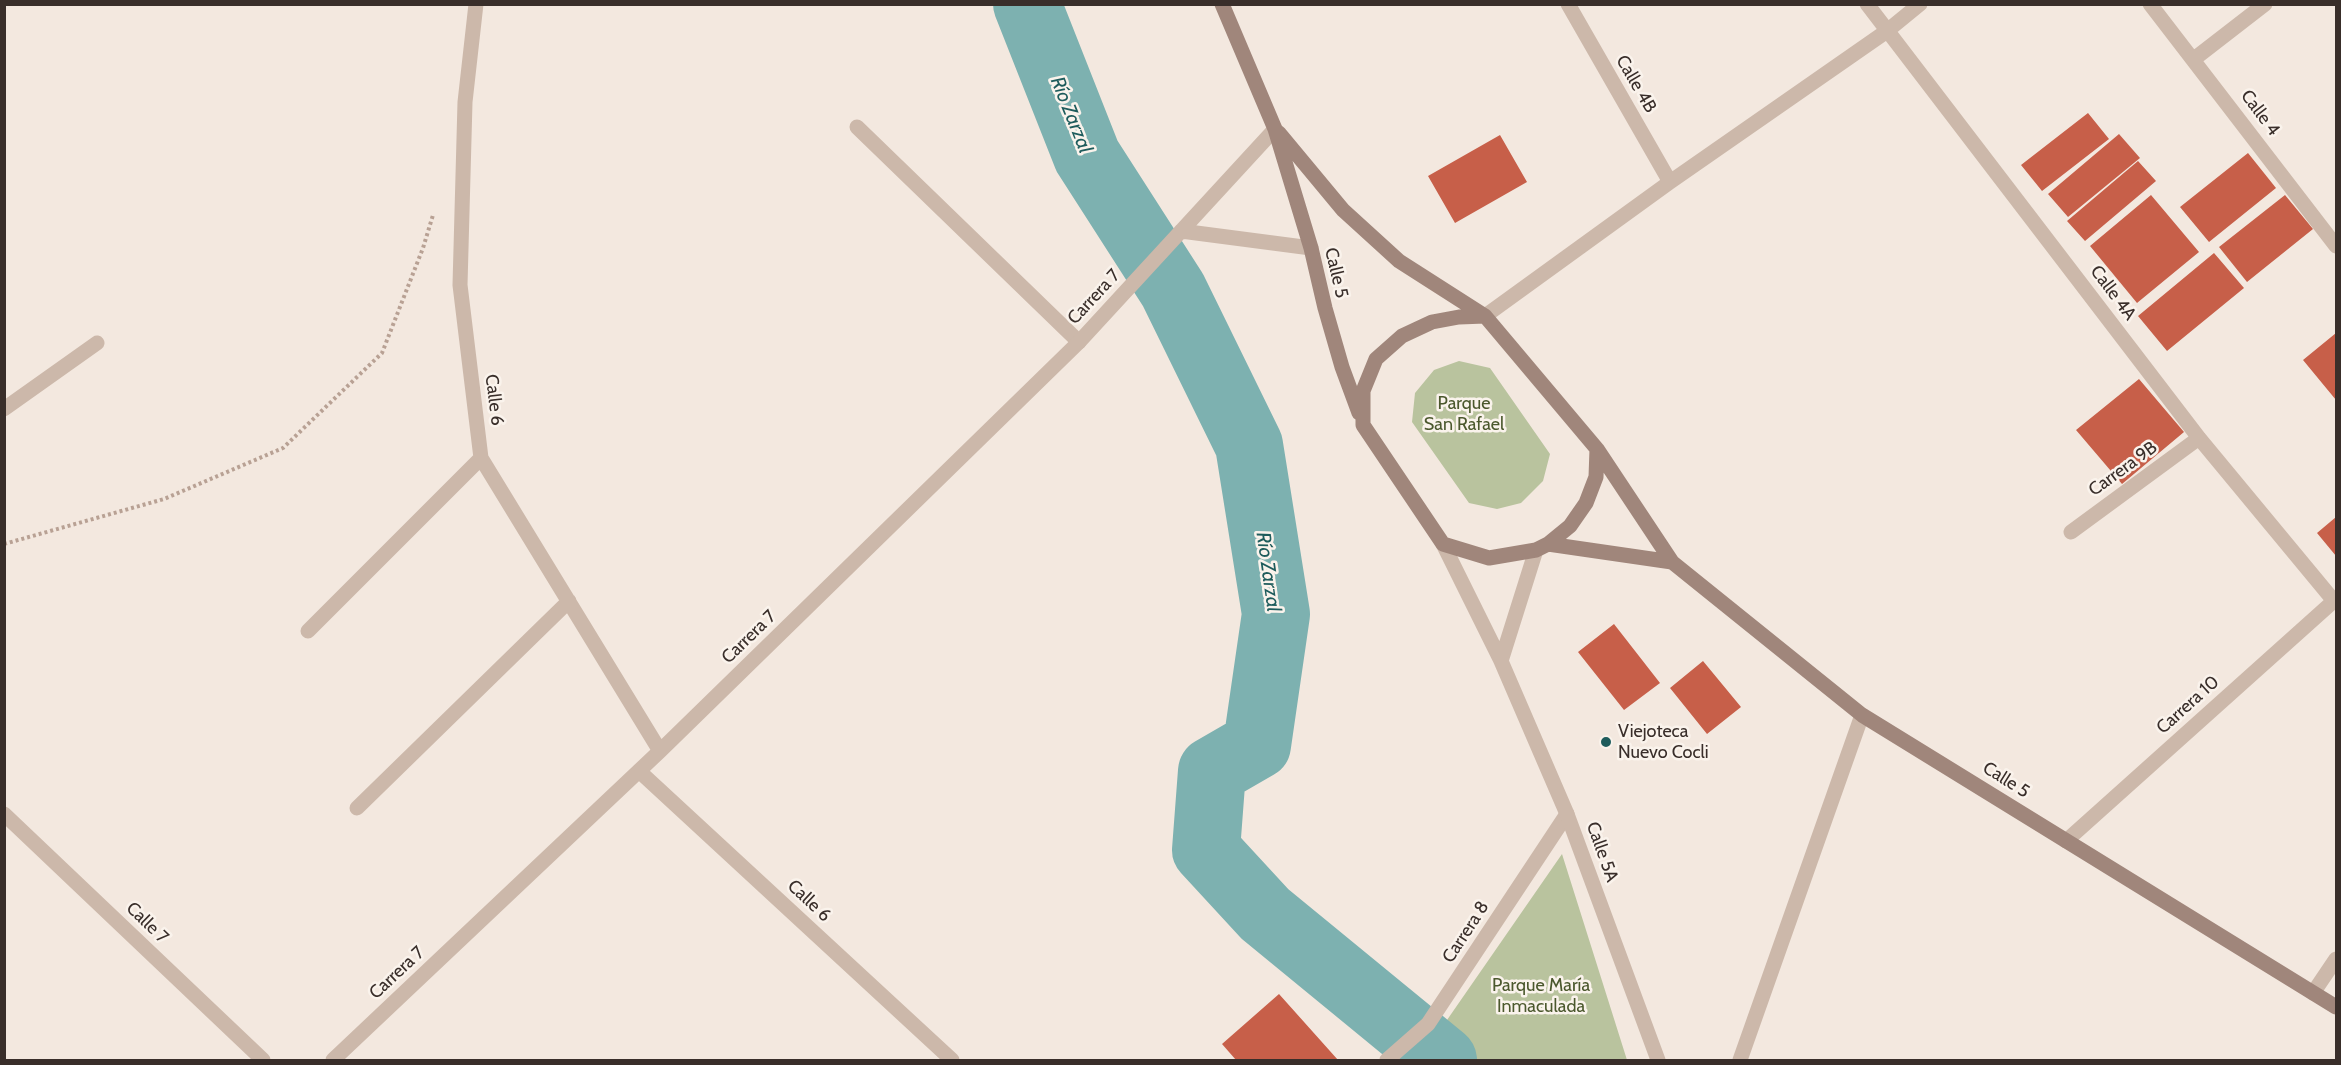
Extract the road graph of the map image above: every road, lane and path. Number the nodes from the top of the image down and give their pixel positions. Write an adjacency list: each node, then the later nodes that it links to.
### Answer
1 (476, 4): 24 (street, Calle 6)
2 (1222, 4): 11 (main road, Calle 5)
3 (1568, 4): 12 (street, Calle 4B)
4 (1867, 4): 8 (street, Calle 4A)
5 (1920, 4): 8 (street)
6 (2150, 4): 9 (street, Calle 4)
7 (2265, 4): 9 (street)
8 (1887, 31): 12 (street); 22 (street, Calle 4A)
9 (2194, 59): 15 (street, Calle 4)
10 (857, 127): 18 (street)
11 (1275, 129): 14 (street, Carrera 7); 16 (main road, Calle 5); 17 (main road, Calle 5)
12 (1670, 182): 17 (street)
13 (433, 214): 26 (path)
14 (1181, 231): 16 (street); 18 (street, Carrera 7)
15 (2337, 246)
16 (1311, 249): 21 (main road, Calle 5)
17 (1485, 316): 21 (main road); 23 (main road, Calle 5)
18 (1079, 342): 35 (street, Carrera 7)
19 (97, 344): 20 (street)
20 (4, 409)
21 (1363, 424): 27 (main road, Calle 5)
22 (2199, 438): 25 (street, Carrera 9B); 30 (street, Calle 4A)
23 (1597, 449): 28 (main road); 29 (main road, Calle 5)
24 (481, 458): 31 (street, Calle 6); 32 (street)
25 (2071, 532)
26 (4, 544)
27 (1443, 544): 28 (main road); 33 (street, Calle 5A)
28 (1542, 547): 29 (main road); 33 (street)
29 (1672, 562): 34 (main road, Calle 5)
30 (2335, 600): 40 (street, Carrera 10)
31 (569, 601): 35 (street, Calle 6); 37 (street)
32 (308, 631)
33 (1502, 661): 39 (street, Calle 5A)
34 (1862, 715): 40 (main road, Calle 5); 49 (street)
35 (660, 751): 36 (street, Carrera 7)
36 (639, 771): 45 (street, Carrera 7); 46 (street, Calle 6)
37 (357, 808)
38 (4, 814): 44 (street, Calle 7)
39 (1567, 814): 47 (street, Carrera 8); 48 (street, Calle 5A)
40 (2066, 841): 42 (main road, Calle 5)
41 (2337, 959): 42 (street)
42 (2313, 993): 43 (main road, Calle 5)
43 (2337, 1007)
44 (263, 1060)
45 (333, 1060)
46 (952, 1060)
47 (1387, 1060)
48 (1658, 1060)
49 (1740, 1060)

